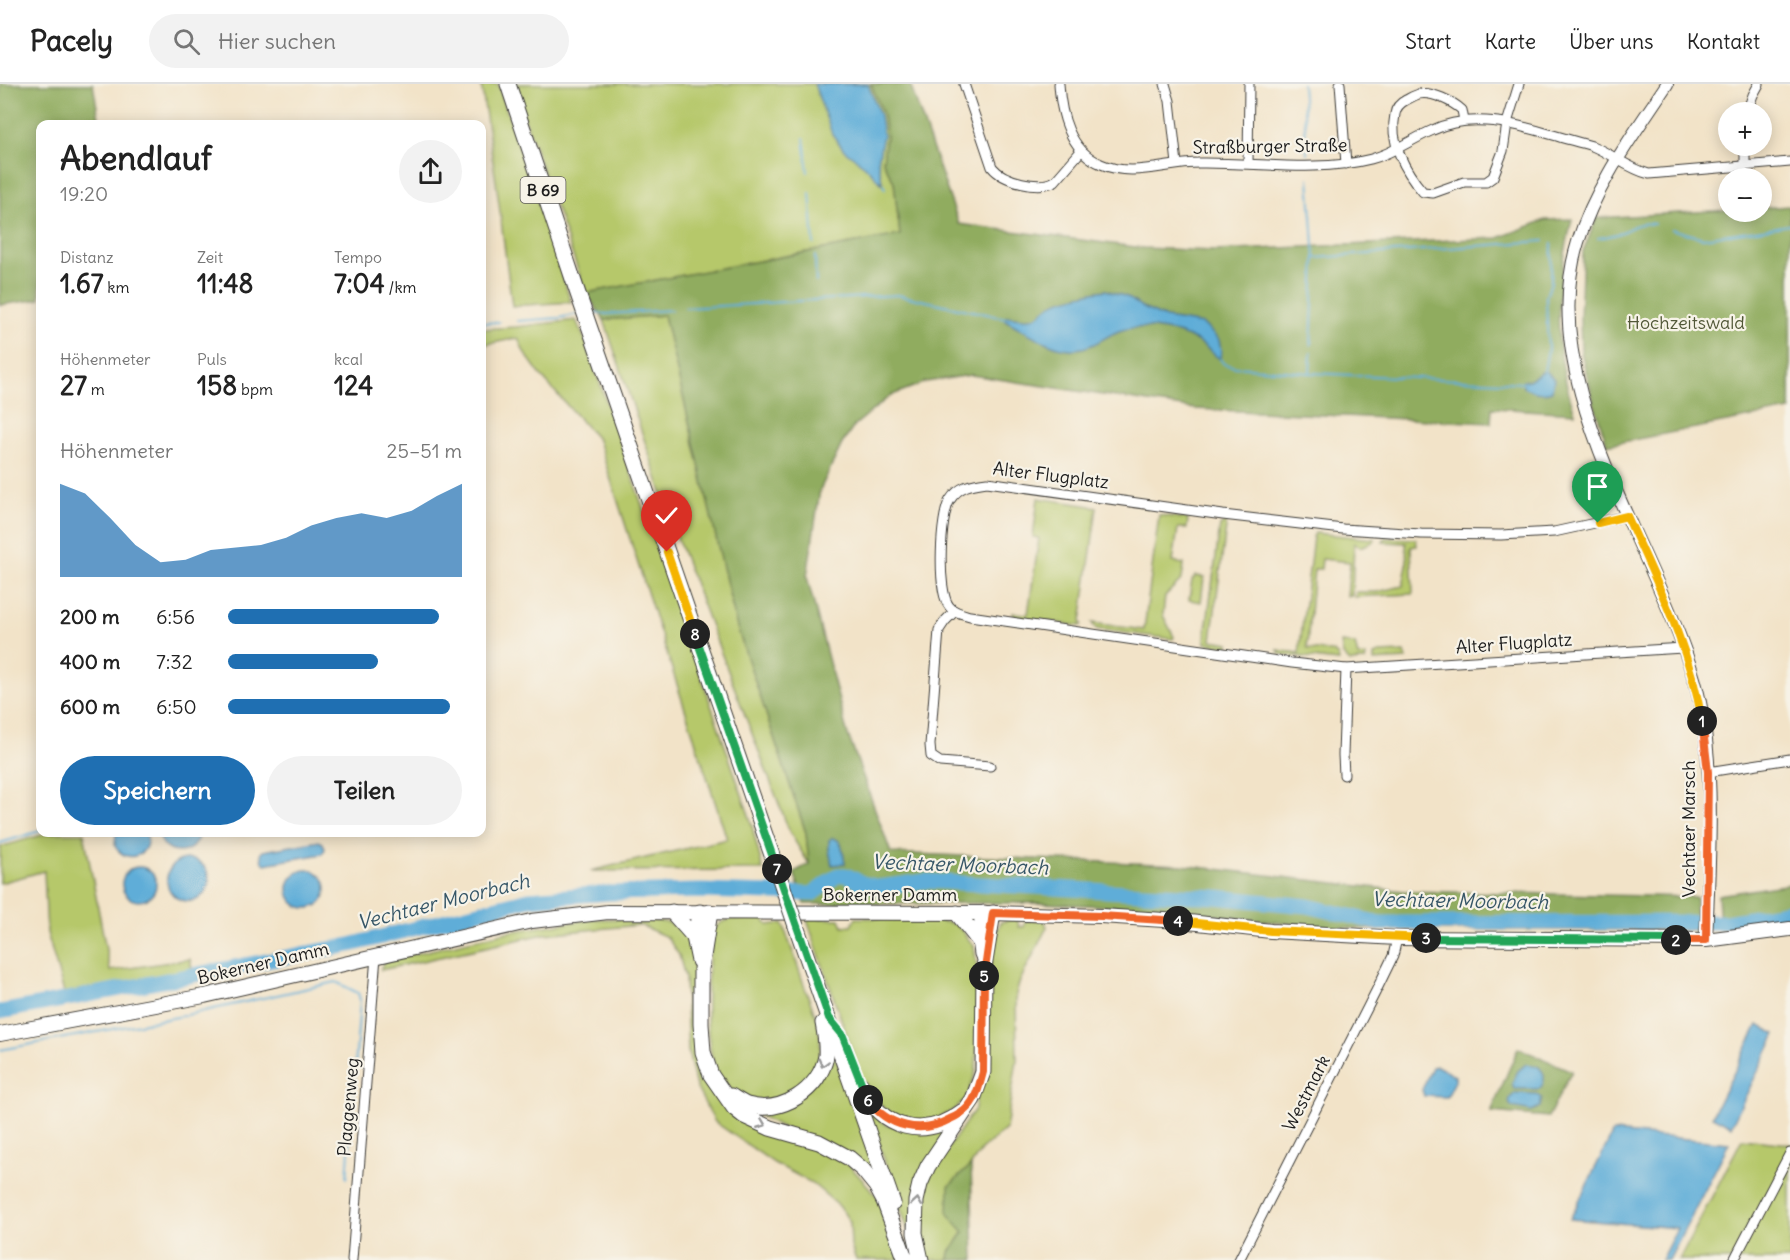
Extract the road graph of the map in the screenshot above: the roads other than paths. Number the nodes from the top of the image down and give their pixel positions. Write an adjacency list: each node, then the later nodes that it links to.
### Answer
1 (508, 84): 40 (main road, B 69, bridge)
2 (964, 84): 14 (street)
3 (1059, 84): 14 (street, Straßburger Straße)
4 (1165, 84): 18 (street, Straßburger Straße)
5 (1249, 84): 19 (street)
6 (1340, 84): 20 (street)
7 (1519, 84): 12 (street)
8 (1667, 84): 16 (street, Vechtaer Marsch)
9 (1759, 84): 10 (street)
10 (1751, 102)
11 (1464, 122): 12 (street, Straßburger Straße); 13 (street, Straßburger Straße); 13 (street)
12 (1507, 123): 13 (street); 16 (street, Straßburger Straße)
13 (1398, 148): 20 (street, Straßburger Straße)
14 (1081, 151): 18 (street, Straßburger Straße)
15 (1745, 156): 21 (street)
16 (1618, 159): 21 (street, Straßburger Straße); 22 (street, Vechtaer Marsch)
17 (1790, 162): 21 (street, Straßburger Straße)
18 (1177, 164): 19 (street, Straßburger Straße)
19 (1248, 164): 20 (street, Straßburger Straße)
20 (1346, 164)
21 (1745, 166)
22 (1627, 516): 23 (street, Alter Flugplatz); 24 (street, Vechtaer Marsch)
23 (955, 611): 25 (street, Alter Flugplatz); 27 (street)
24 (1683, 648): 25 (street, Alter Flugplatz); 28 (street, Vechtaer Marsch)
25 (1346, 669): 29 (street)
26 (1790, 759): 28 (street)
27 (990, 766)
28 (1708, 772): 35 (street, Vechtaer Marsch)
29 (1344, 775)
30 (672, 912): 31 (main road, Bokerner Damm); 36 (main road); 39 (main road, Bokerner Damm)
31 (705, 912): 32 (main road, Bokerner Damm); 36 (main road); 42 (main road)
32 (957, 913): 33 (main road, Bokerner Damm); 38 (main road)
33 (988, 913): 37 (main road, Bokerner Damm); 38 (main road); 41 (main road)
34 (1790, 929): 35 (main road, Bokerner Damm)
35 (1706, 934): 37 (main road, Bokerner Damm)
36 (694, 937): 42 (main road)
37 (1397, 938): 52 (street, Westmark)
38 (979, 941): 41 (main road)
39 (376, 956): 44 (main road, Bokerner Damm); 48 (street, Plaggenweg)
40 (810, 965): 43 (main road, B 69); 45 (main road, one-way to 45)
41 (984, 967): 46 (main road)
42 (701, 969): 45 (main road)
43 (829, 1018): 46 (main road); 50 (main road, B 69)
44 (0, 1034)
45 (718, 1087): 49 (main road, one-way to 49)
46 (968, 1107): 51 (main road, one-way to 46)
47 (1790, 1153): 53 (street)
48 (352, 1260)
49 (908, 1260)
50 (913, 1260)
51 (921, 1260)
52 (1239, 1260)
53 (1734, 1260)

